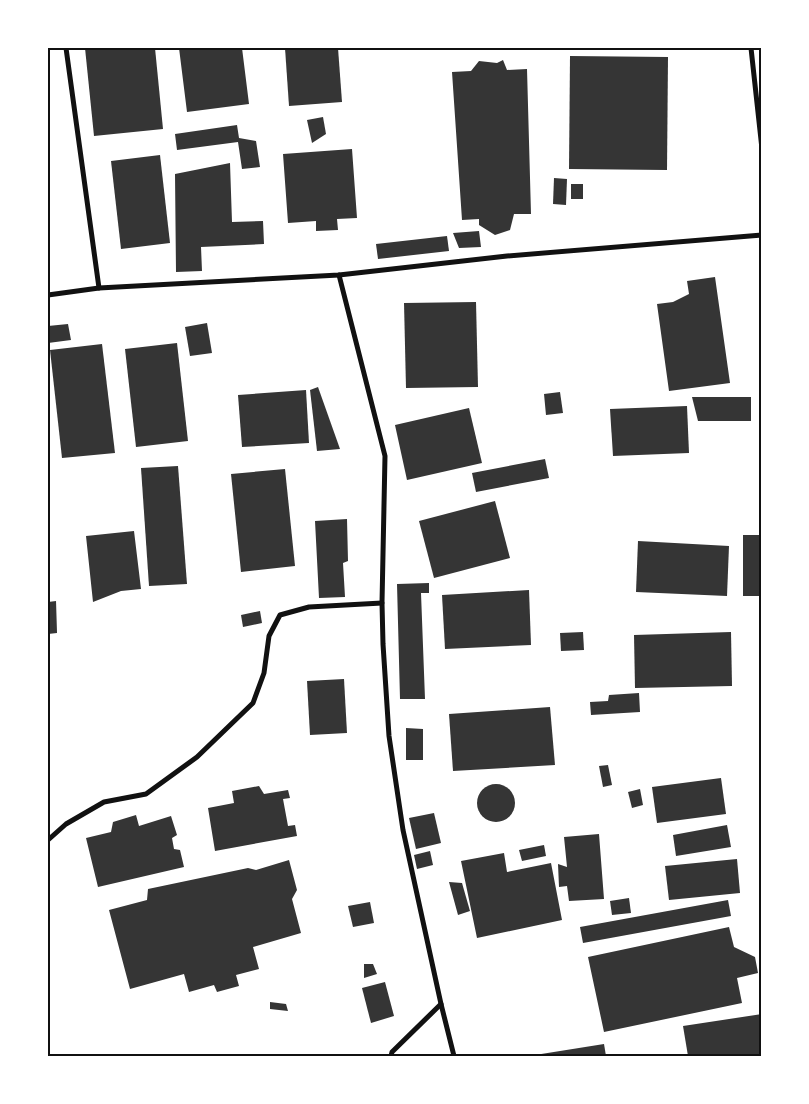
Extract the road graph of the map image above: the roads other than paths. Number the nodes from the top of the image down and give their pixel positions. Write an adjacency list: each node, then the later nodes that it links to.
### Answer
1 (66, 48): 6 (street)
2 (751, 48): 3 (street)
3 (762, 149)
4 (762, 235): 5 (street)
5 (339, 275): 6 (street); 8 (street)
6 (99, 288): 7 (street)
7 (48, 295)
8 (382, 604): 9 (street); 10 (street)
9 (48, 840)
10 (441, 1004): 11 (street); 12 (street)
11 (391, 1056)
12 (454, 1056)

